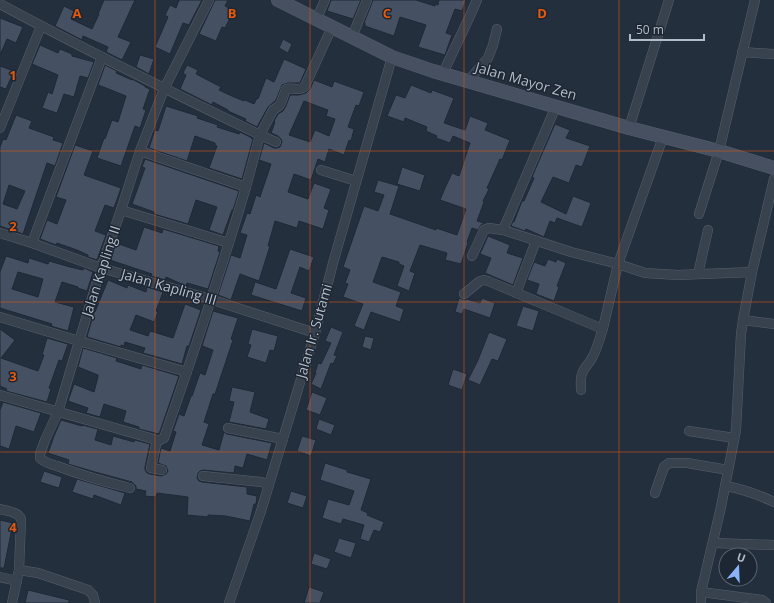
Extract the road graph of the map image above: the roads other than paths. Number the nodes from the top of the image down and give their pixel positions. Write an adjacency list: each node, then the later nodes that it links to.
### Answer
1 (209, 0): 20 (street, Jalan Kapling II)
2 (278, 0): 9 (street, Jalan Mayor Zen)
3 (325, 0): 9 (street)
4 (367, 0): 13 (street)
5 (477, 0): 18 (street)
6 (668, 0): 23 (street)
7 (755, 0): 14 (street)
8 (0, 4): 10 (street)
9 (316, 20): 11 (street, Jalan Mayor Zen)
10 (41, 26): 16 (street); 22 (street)
11 (332, 27): 13 (street, Jalan Mayor Zen); 24 (street)
12 (497, 29): 19 (street)
13 (352, 37): 17 (street, Jalan Mayor Zen)
14 (742, 52): 15 (street); 28 (street)
15 (772, 54)
16 (102, 57): 20 (street); 40 (street)
17 (392, 57): 18 (street, Jalan Mayor Zen); 32 (street, Jalan Ir. Sutami)
18 (442, 73): 19 (street, Jalan Mayor Zen)
19 (468, 81): 21 (street, Jalan Mayor Zen)
20 (164, 89): 24 (street); 27 (street, Jalan Kapling II)
21 (556, 106): 23 (street, Jalan Mayor Zen); 36 (street)
22 (0, 128)
23 (629, 128): 25 (street, Jalan Mayor Zen)
24 (260, 135): 26 (street); 33 (street)
25 (663, 137): 28 (street, Jalan Mayor Zen); 43 (street)
26 (276, 142)
27 (140, 150): 33 (street); 34 (street, Jalan Kapling II)
28 (719, 151): 29 (street, Jalan Mayor Zen); 35 (street)
29 (774, 168)
30 (321, 170): 32 (street)
31 (774, 179): 45 (street)
32 (356, 181): 54 (street, Jalan Ir. Sutami)
33 (246, 187): 41 (street)
34 (121, 210): 41 (street); 44 (street, Jalan Kapling II)
35 (699, 214)
36 (503, 230): 39 (street); 42 (street)
37 (708, 230): 46 (street)
38 (0, 233): 40 (street, Jalan Kapling III)
39 (536, 241): 43 (street); 47 (street)
40 (32, 243): 44 (street, Jalan Kapling III)
41 (229, 243): 49 (street)
42 (472, 256)
43 (618, 264): 46 (street); 53 (street)
44 (101, 268): 49 (street, Jalan Kapling III); 55 (street, Jalan Kapling II)
45 (752, 272): 46 (street); 51 (street)
46 (698, 274)
47 (516, 293): 48 (street); 53 (street)
48 (464, 294)
49 (210, 299): 54 (street, Jalan Kapling III); 56 (street)
50 (0, 317): 55 (street)
51 (743, 320): 52 (street); 62 (street)
52 (774, 324)
53 (603, 328): 57 (street)
54 (315, 333): 63 (street, Jalan Ir. Sutami)
55 (79, 341): 56 (street); 59 (street, Jalan Kapling II)
56 (187, 372): 64 (street)
57 (581, 390)
58 (0, 395): 59 (street)
59 (58, 412): 64 (street); 70 (street, Jalan Kapling II)
60 (228, 428): 63 (street)
61 (689, 431): 62 (street)
62 (734, 438): 66 (street)
63 (283, 439): 68 (street, Jalan Ir. Sutami)
64 (157, 440): 65 (street)
65 (162, 470)
66 (728, 470): 69 (street); 71 (street)
67 (203, 476): 68 (street)
68 (269, 484): 82 (street, Jalan Ir. Sutami)
69 (725, 486): 72 (street); 74 (street)
70 (130, 488)
71 (655, 493)
72 (774, 502)
73 (0, 509): 76 (street)
74 (713, 543): 75 (street); 79 (street)
75 (774, 545)
76 (19, 570): 78 (street); 81 (street)
77 (0, 577): 78 (street)
78 (17, 581): 80 (street)
79 (702, 592): 83 (street); 84 (street)
80 (12, 603)
81 (95, 603)
82 (229, 603)
83 (701, 603)
84 (766, 603)

